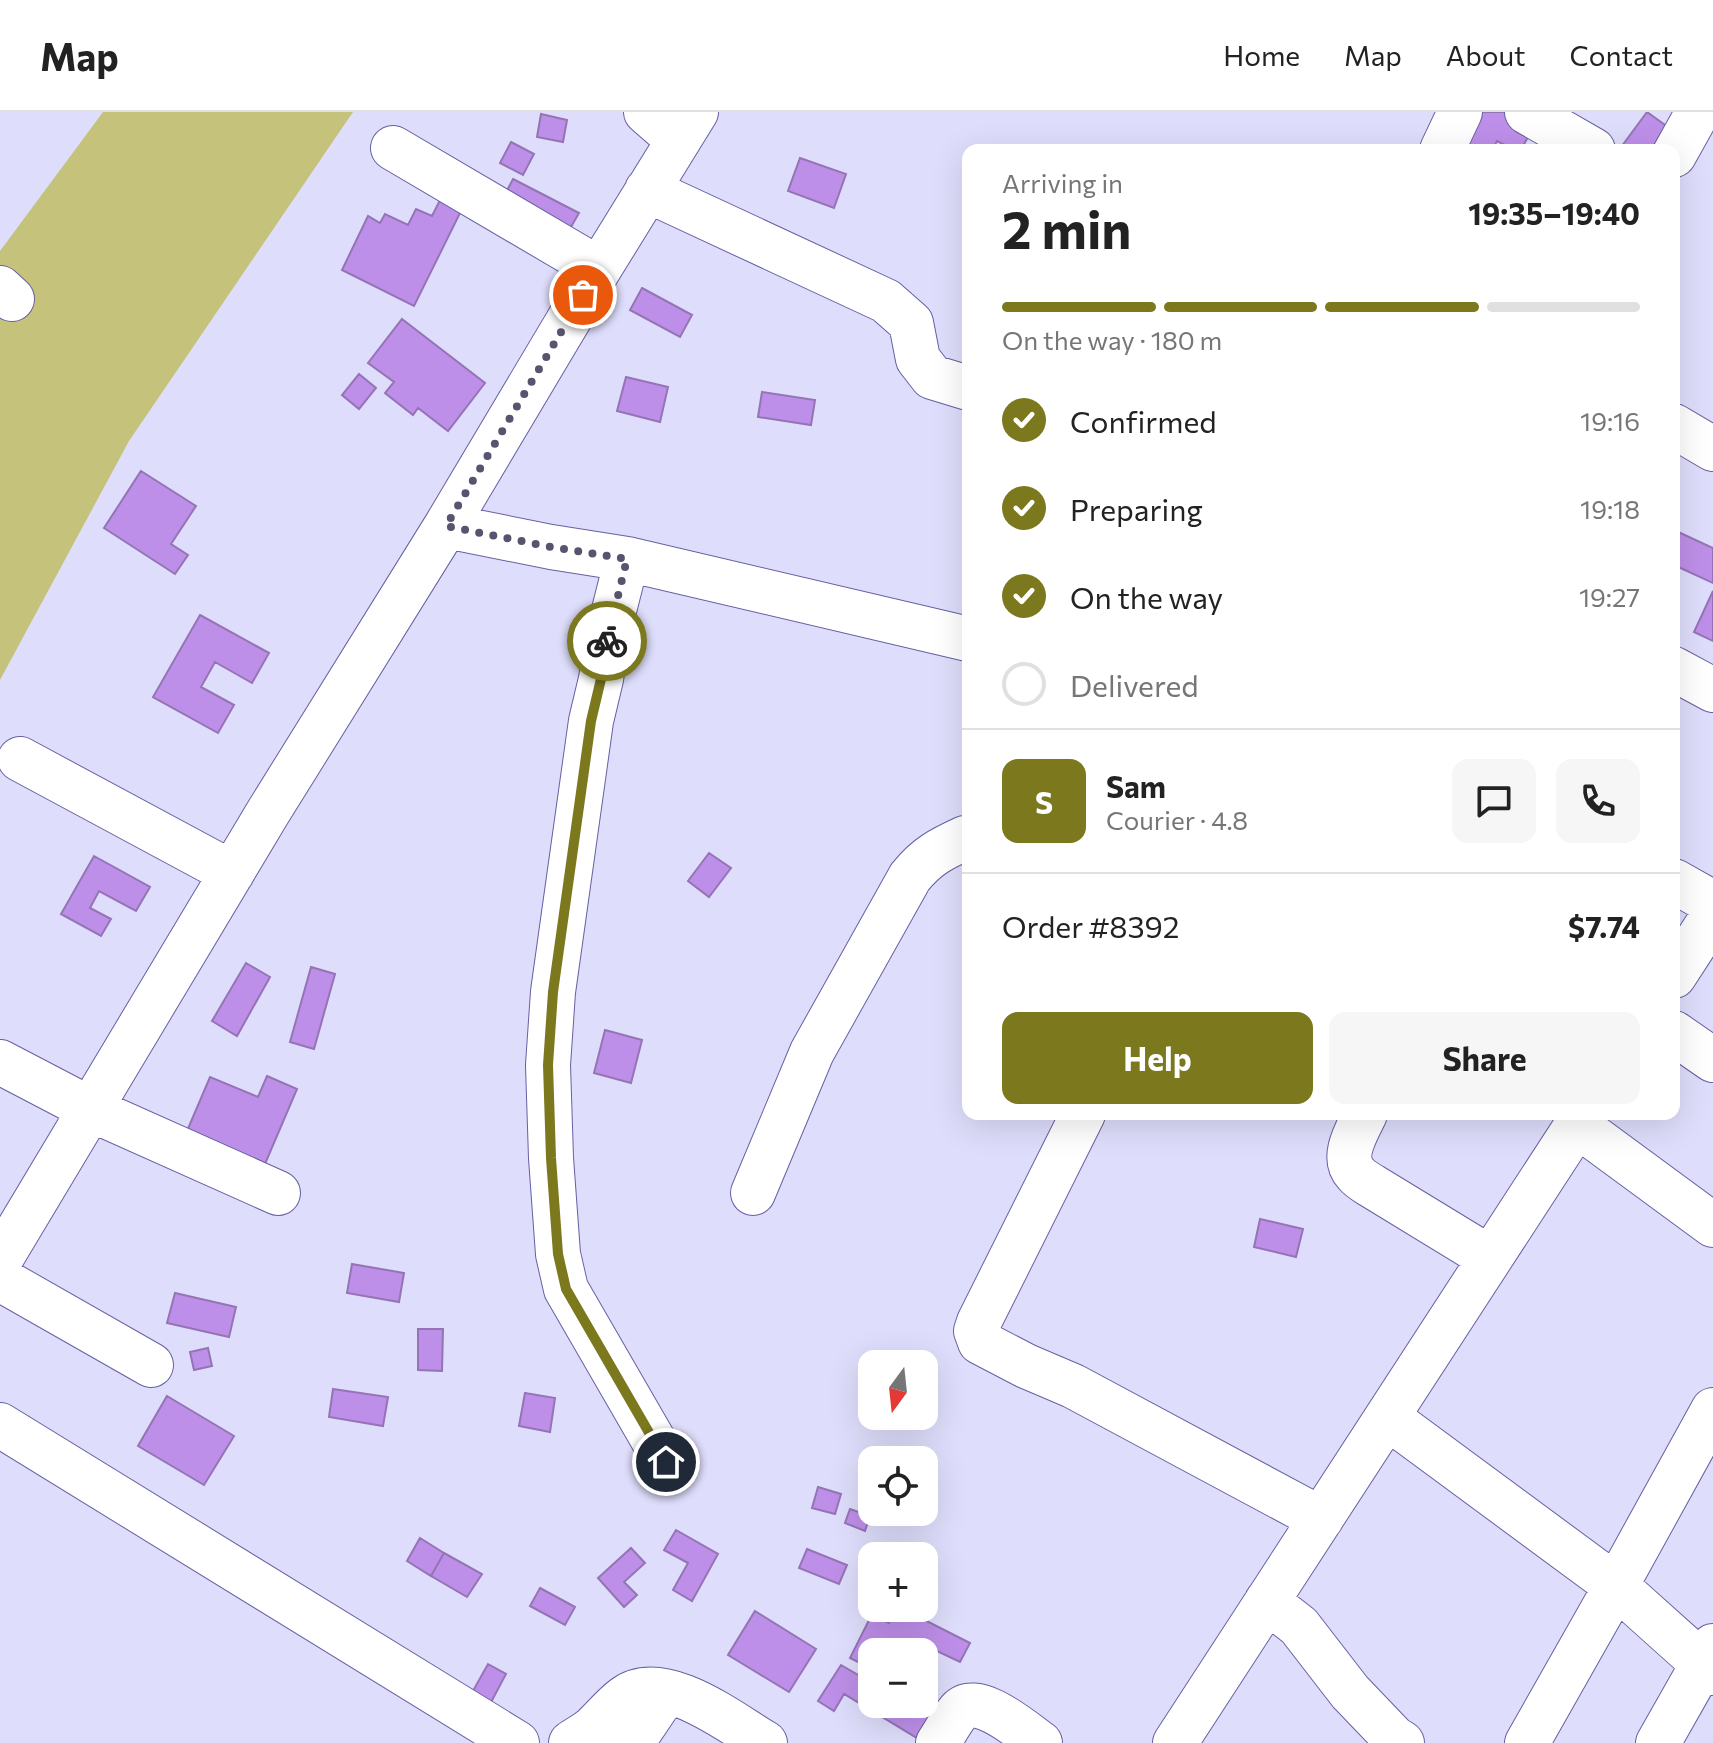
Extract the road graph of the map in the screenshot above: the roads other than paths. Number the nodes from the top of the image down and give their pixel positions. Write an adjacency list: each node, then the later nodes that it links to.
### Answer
1 (1460, 112): 5 (street)
2 (1527, 112): 6 (street)
3 (1698, 112): 7 (street)
4 (673, 121): 9 (street)
5 (1445, 144)
6 (1583, 144)
7 (1680, 144)
8 (393, 148): 10 (street)
9 (647, 190): 10 (street); 11 (street)
10 (599, 269): 14 (street)
11 (962, 386)
12 (1680, 430): 13 (street)
13 (1713, 449)
14 (446, 526): 15 (street); 21 (street)
15 (627, 559): 16 (street); 43 (street)
16 (962, 638)
17 (1680, 672): 18 (street)
18 (1713, 690)
19 (20, 759): 21 (street)
20 (962, 844): 34 (street)
21 (232, 873): 29 (street)
22 (1680, 884): 23 (street)
23 (1713, 903)
24 (1713, 916): 25 (street)
25 (1680, 967)
26 (1680, 1037): 27 (street)
27 (1713, 1060)
28 (0, 1062): 29 (street)
29 (90, 1109): 33 (street); 37 (street)
30 (1080, 1120): 44 (street)
31 (1362, 1120): 36 (street)
32 (1581, 1120): 35 (street); 36 (street)
33 (278, 1193)
34 (753, 1193)
35 (1713, 1225)
36 (1490, 1258): 41 (street)
37 (0, 1260)
38 (0, 1279): 39 (street)
39 (151, 1365)
40 (1713, 1410): 45 (street)
41 (1387, 1417): 44 (street); 45 (street)
42 (0, 1425): 49 (street)
43 (666, 1462)
44 (1321, 1519): 46 (street)
45 (1616, 1586): 47 (street); 57 (street)
46 (1267, 1601): 55 (street); 56 (street)
47 (1709, 1661): 58 (street)
48 (672, 1693): 50 (street); 51 (street); 52 (street)
49 (517, 1743)
50 (571, 1743)
51 (632, 1743)
52 (765, 1743)
53 (938, 1743): 54 (street)
54 (1040, 1743)
55 (1175, 1743)
56 (1402, 1743)
57 (1527, 1743)
58 (1658, 1743)

